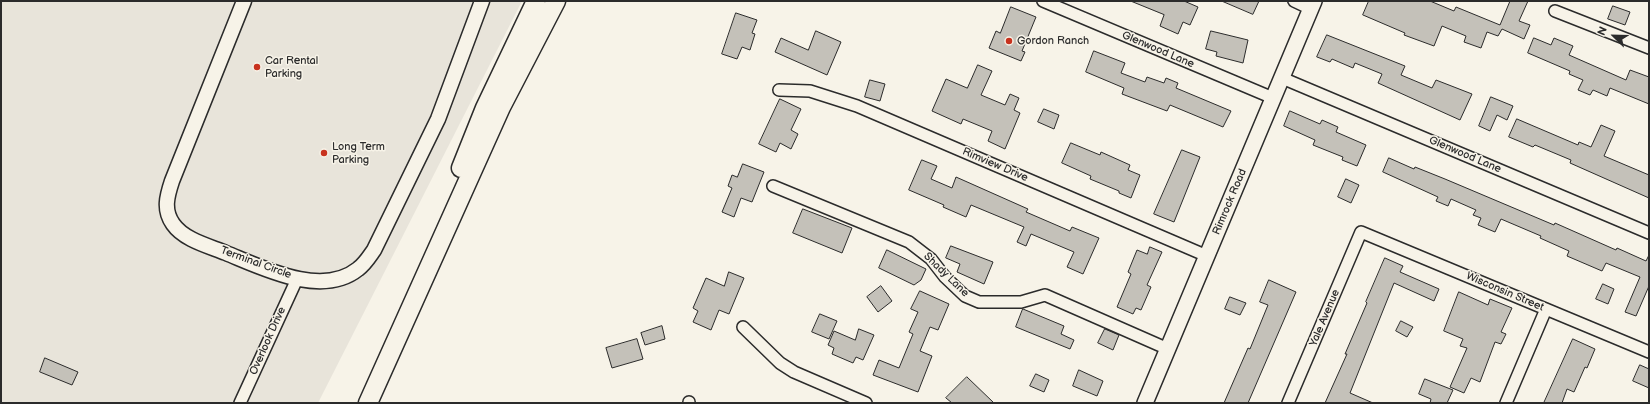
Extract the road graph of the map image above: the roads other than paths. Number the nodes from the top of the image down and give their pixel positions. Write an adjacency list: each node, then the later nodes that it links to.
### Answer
1 (244, 1): 17 (street, Terminal Circle)
2 (482, 1): 17 (street, Terminal Circle)
3 (536, 1): 22 (highway)
4 (556, 1): 22 (highway)
5 (1043, 1): 12 (street, Glenwood Lane)
6 (1294, 1): 7 (street)
7 (1313, 5): 10 (main road, Rimrock Road)
8 (1555, 11): 9 (street)
9 (1649, 48)
10 (1282, 78): 12 (main road, Rimrock Road); 15 (street, Glenwood Lane)
11 (779, 90): 16 (street, Rimview Drive)
12 (1274, 98): 16 (main road, Rimrock Road)
13 (772, 186): 20 (street, Shady Lane)
14 (1361, 232): 18 (street, Wisconsin Street); 27 (street, Yale Avenue)
15 (1649, 233)
16 (1207, 256): 20 (main road, Rimrock Road)
17 (296, 279): 23 (street, Overlook Drive)
18 (1546, 309): 21 (street, Wisconsin Street); 28 (street)
19 (742, 327): 25 (street)
20 (1168, 349): 26 (main road, Rimrock Road)
21 (1649, 352)
22 (387, 364): 24 (highway)
23 (240, 403)
24 (368, 403)
25 (866, 403)
26 (1145, 403)
27 (1288, 403)
28 (1506, 403)

